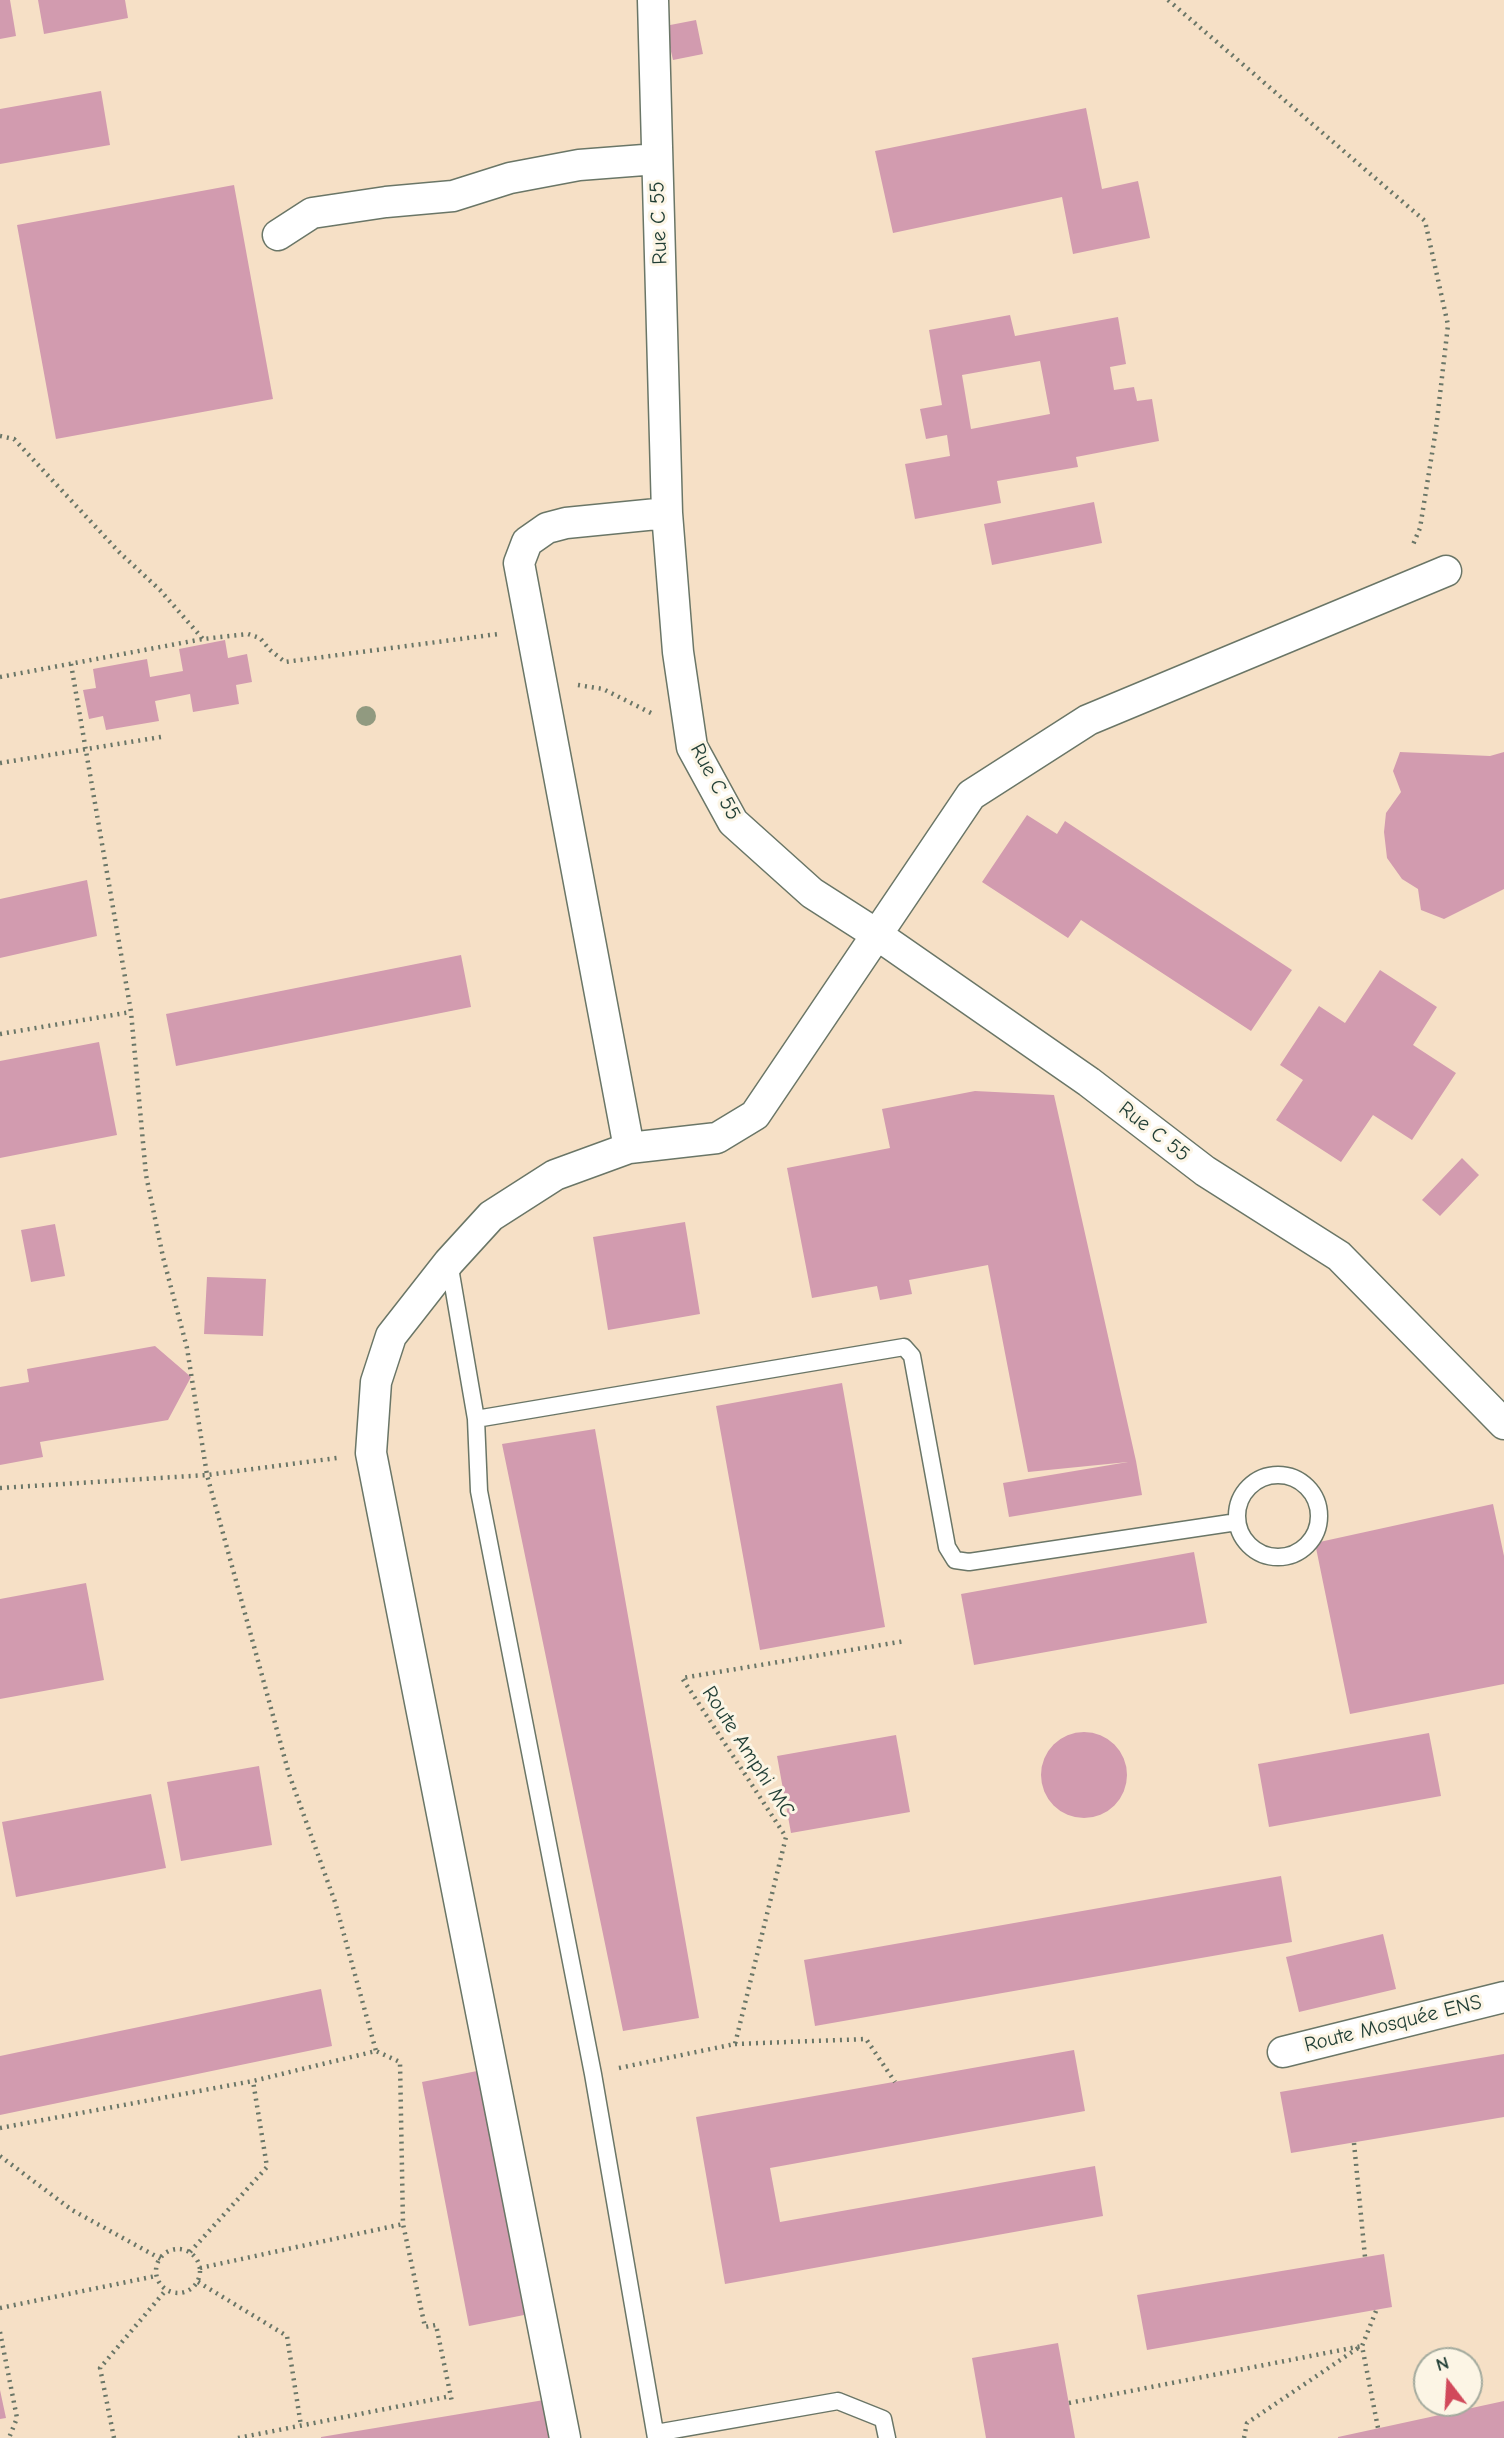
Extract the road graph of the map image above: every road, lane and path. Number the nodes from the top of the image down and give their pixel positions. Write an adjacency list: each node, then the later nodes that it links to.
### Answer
1 (653, 0): 3 (street, Rue C 55)
2 (1168, 0): 8 (path)
3 (657, 159): 4 (street); 6 (street, Rue C 55)
4 (278, 235)
5 (0, 436): 10 (path)
6 (667, 513): 9 (street); 15 (street, Rue C 55)
7 (1446, 570): 8 (street)
8 (1393, 593): 18 (street)
9 (532, 629): 10 (path); 13 (street)
10 (203, 639): 11 (path)
11 (71, 664): 12 (path); 16 (path)
12 (0, 677)
13 (541, 679): 15 (path); 21 (street)
14 (161, 737): 16 (path)
15 (692, 747): 18 (street, Rue C 55)
16 (88, 750): 17 (path); 19 (path)
17 (0, 763)
18 (876, 934): 21 (street); 24 (street, Rue C 55)
19 (131, 1012): 20 (path); 26 (path)
20 (0, 1034)
21 (628, 1148): 22 (street)
22 (449, 1262): 23 (lane); 25 (street)
23 (476, 1419): 28 (lane); 34 (lane)
24 (1504, 1424)
25 (372, 1453): 26 (path); 59 (street)
26 (207, 1475): 27 (path); 32 (path)
27 (0, 1488)
28 (1237, 1522): 28 (lane)
29 (905, 1641): 31 (path, Route Amphi MC)
30 (1504, 1997): 33 (street, Route Mosquée ENS)
31 (735, 2044): 34 (path); 36 (path)
32 (376, 2051): 35 (path); 40 (path)
33 (1283, 2052)
34 (593, 2074): 55 (lane)
35 (253, 2081): 37 (path); 41 (path)
36 (895, 2082)
37 (0, 2128)
38 (1354, 2143): 42 (path)
39 (0, 2155): 43 (path)
40 (403, 2224): 44 (path); 53 (path)
41 (190, 2252): 43 (path); 44 (path)
42 (1365, 2257)
43 (161, 2259): 45 (path)
44 (201, 2268): 46 (path)
45 (156, 2276): 47 (path); 48 (path)
46 (198, 2282): 47 (path); 53 (path)
47 (166, 2290): 57 (path)
48 (0, 2308)
49 (1376, 2311): 51 (path)
50 (0, 2332): 56 (path)
51 (1362, 2346): 52 (path); 54 (path); 61 (path)
52 (1069, 2403)
53 (301, 2426): 58 (path)
54 (1378, 2428)
55 (656, 2436): 60 (lane)
56 (9, 2438)
57 (114, 2438)
58 (238, 2438)
59 (565, 2438)
60 (887, 2438)
61 (1244, 2438)

